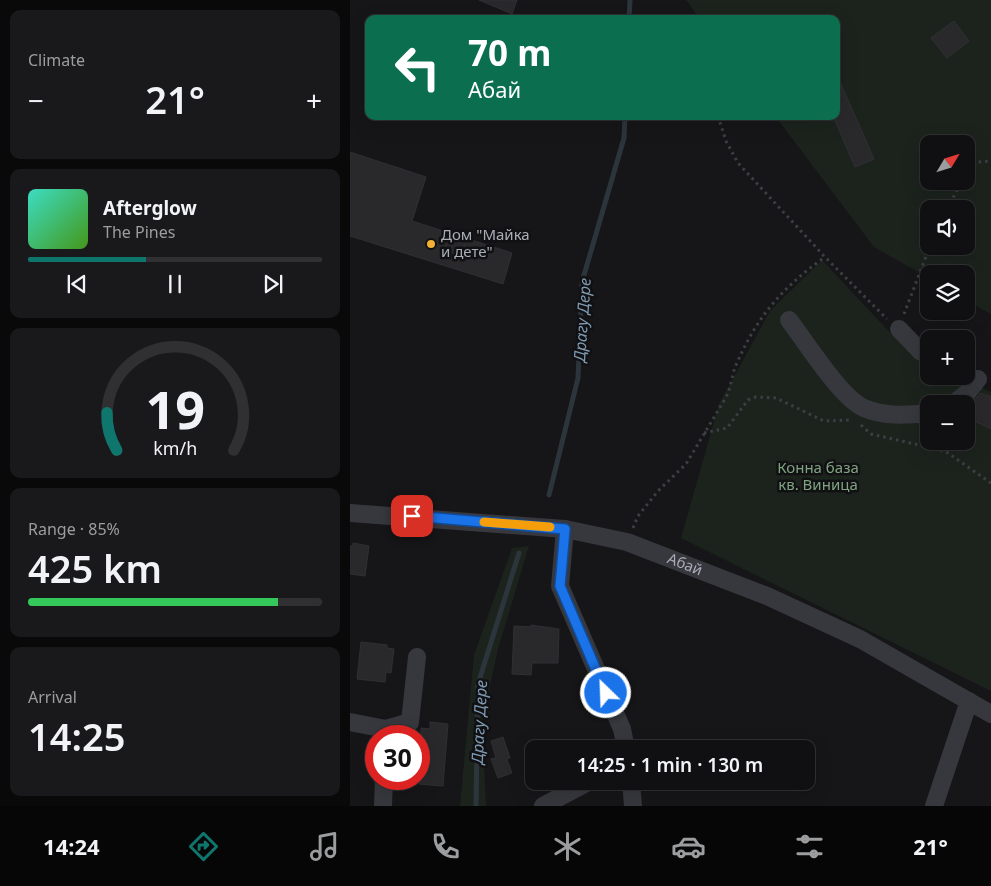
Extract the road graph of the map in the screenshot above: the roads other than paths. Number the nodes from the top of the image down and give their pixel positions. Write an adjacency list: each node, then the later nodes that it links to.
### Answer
1 (789, 320): 6 (street)
2 (899, 329): 3 (street)
3 (920, 351)
4 (978, 379): 5 (street)
5 (964, 395)
6 (920, 413)
7 (350, 513): 8 (street, Абай)
8 (565, 529): 10 (street, Абай); 15 (street)
9 (418, 657): 13 (street)
10 (969, 702): 11 (street, Абай); 22 (street)
11 (991, 714)
12 (350, 722): 14 (street)
13 (403, 725)
14 (365, 727)
15 (624, 740)
16 (384, 790): 19 (street)
17 (573, 790): 20 (street)
18 (632, 790): 21 (street)
19 (383, 806)
20 (543, 806)
21 (633, 806)
22 (934, 806)

